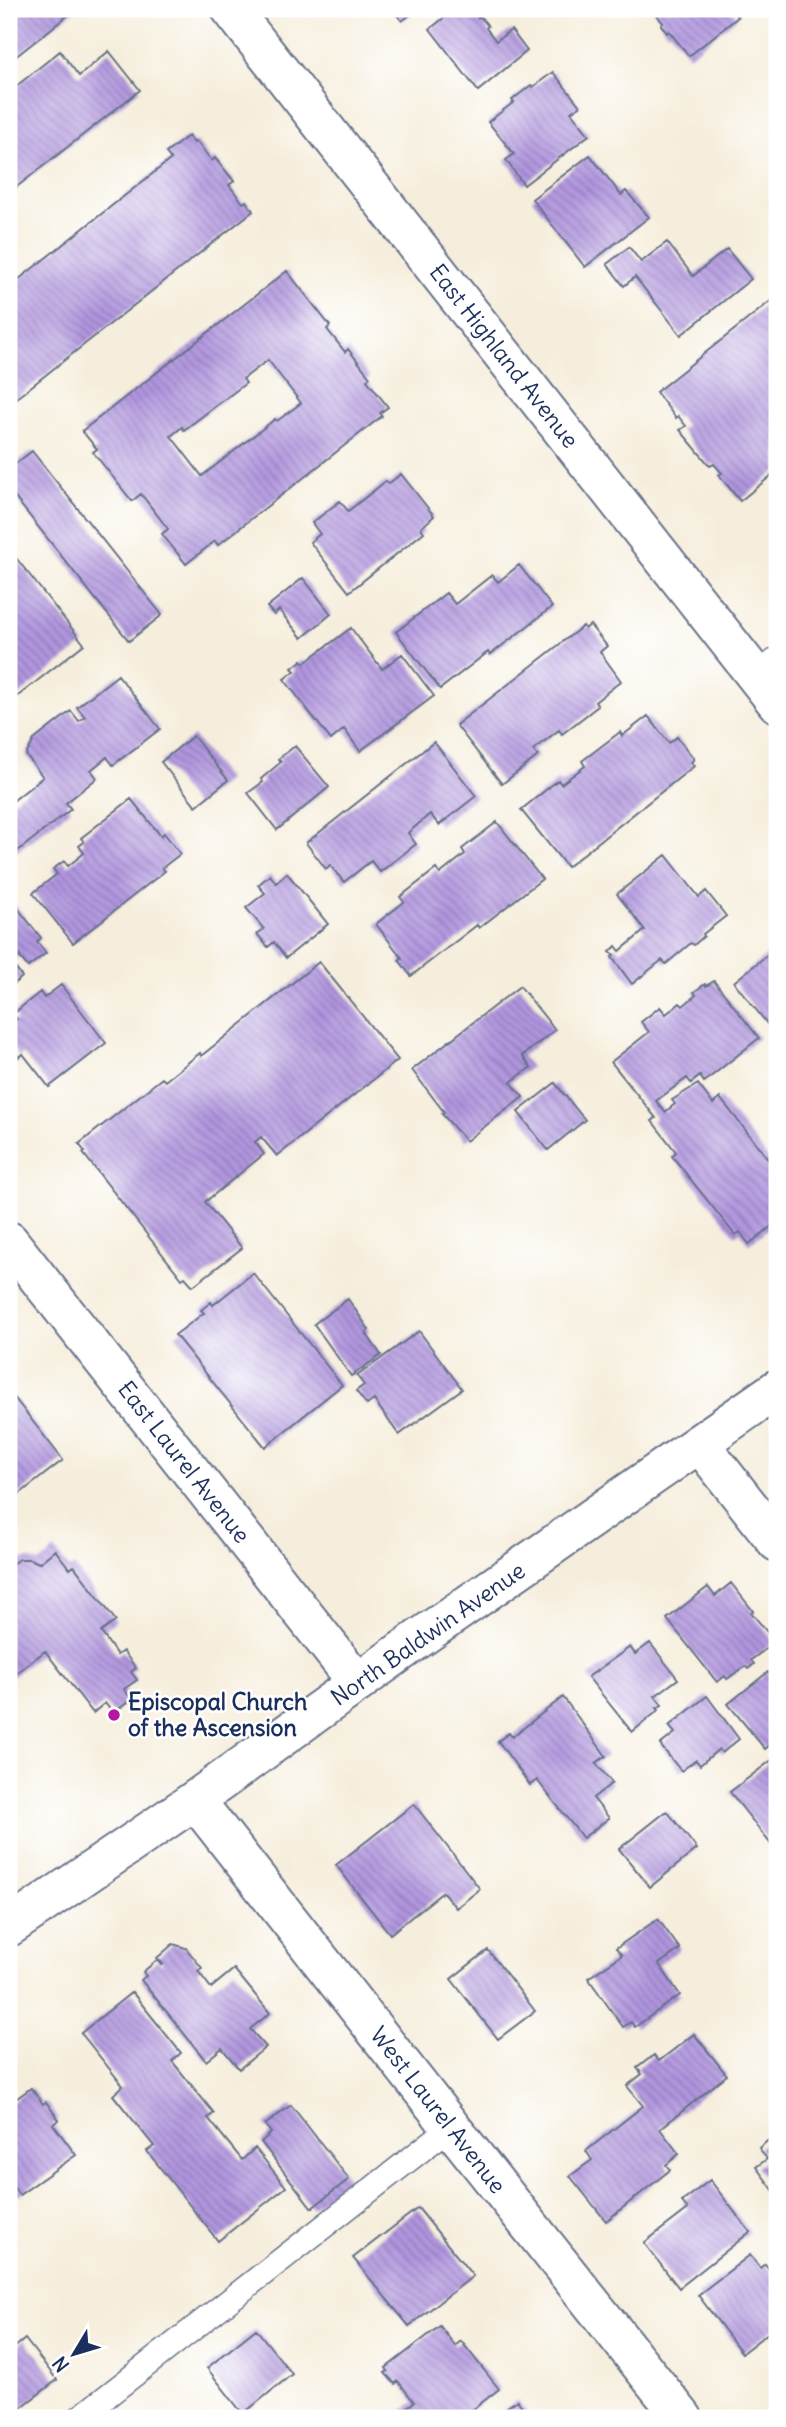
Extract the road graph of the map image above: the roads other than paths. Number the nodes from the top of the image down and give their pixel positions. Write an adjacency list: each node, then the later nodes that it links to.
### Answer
1 (231, 9): 2 (street, East Highland Avenue)
2 (770, 679)
3 (9, 1241): 7 (street, East Laurel Avenue)
4 (777, 1389): 5 (street, North Baldwin Avenue)
5 (700, 1444): 6 (street); 7 (street, North Baldwin Avenue)
6 (777, 1542)
7 (358, 1683): 8 (street, North Baldwin Avenue)
8 (195, 1800): 9 (street, North Baldwin Avenue); 10 (street, West Laurel Avenue)
9 (9, 1927)
10 (451, 2127): 11 (lane); 12 (street, West Laurel Avenue)
11 (79, 2418)
12 (683, 2418)

